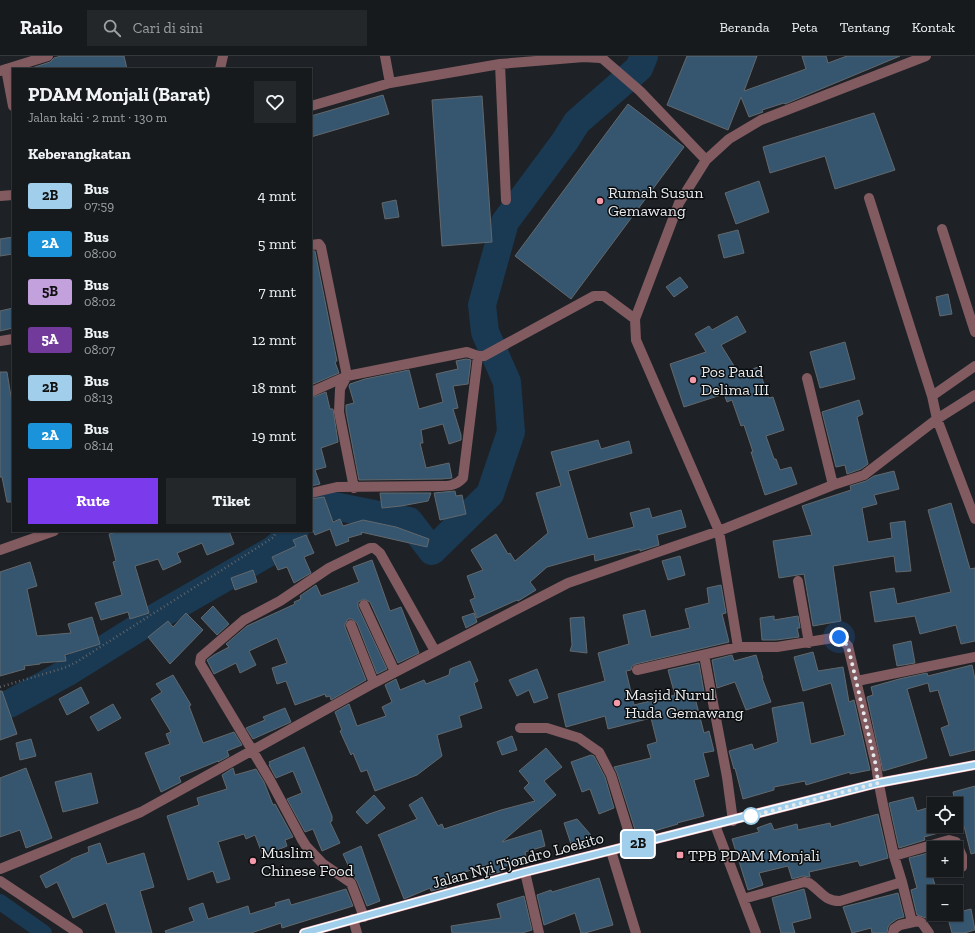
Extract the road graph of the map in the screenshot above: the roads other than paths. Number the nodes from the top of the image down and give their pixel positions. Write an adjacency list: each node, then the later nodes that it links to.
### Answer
1 (48, 56): 7 (street)
2 (385, 56): 8 (street)
3 (221, 57): 6 (street)
4 (920, 57): 11 (street)
5 (500, 64): 8 (street); 11 (street); 15 (street)
6 (220, 68)
7 (3, 70): 9 (street)
8 (390, 83): 10 (street)
9 (12, 102)
10 (312, 106)
11 (706, 160): 18 (street)
12 (12, 195): 13 (street)
13 (0, 196)
14 (869, 198): 28 (street)
15 (506, 200)
16 (942, 229): 19 (street)
17 (312, 245): 24 (street)
18 (635, 320): 22 (street); 34 (street)
19 (975, 332)
20 (12, 339): 21 (street)
21 (0, 341)
22 (482, 356): 24 (street); 31 (street)
23 (975, 366): 28 (street)
24 (347, 376): 26 (street); 31 (street)
25 (807, 378): 30 (street)
26 (312, 392)
27 (975, 395): 29 (street)
28 (932, 396): 29 (street)
29 (936, 419): 30 (street); 33 (street)
30 (834, 485): 34 (street)
31 (354, 488): 32 (street)
32 (312, 493)
33 (975, 519)
34 (719, 531): 41 (street); 42 (street)
35 (51, 532): 36 (street)
36 (0, 550)
37 (798, 581): 40 (street)
38 (364, 605): 46 (street)
39 (350, 625): 48 (street)
40 (809, 643): 41 (street); 47 (street)
41 (738, 647): 43 (street)
42 (435, 651): 46 (street); 50 (street)
43 (704, 656): 45 (street); 53 (street)
44 (975, 657): 47 (street)
45 (637, 670)
46 (395, 672): 48 (street)
47 (857, 681): 52 (street)
48 (374, 683): 50 (street)
49 (520, 728): 55 (street)
50 (252, 750): 59 (street); 64 (street)
51 (975, 765): 52 (main road, Jalan Nyi Tjondro Loekito)
52 (878, 783): 53 (main road, Jalan Nyi Tjondro Loekito); 58 (street)
53 (733, 821): 54 (main road, Jalan Nyi Tjondro Loekito)
54 (715, 825): 55 (main road, Jalan Nyi Tjondro Loekito); 63 (street)
55 (633, 846): 57 (main road, Jalan Nyi Tjondro Loekito)
56 (927, 846): 58 (street)
57 (611, 851): 60 (main road, Jalan Nyi Tjondro Loekito); 71 (street)
58 (894, 856): 62 (street)
59 (0, 869)
60 (525, 872): 64 (main road, Jalan Nyi Tjondro Loekito); 70 (street)
61 (0, 881): 67 (street)
62 (902, 882): 63 (street); 66 (street)
63 (743, 899): 72 (street)
64 (364, 916): 65 (main road, Jalan Nyi Tjondro Loekito)
65 (353, 920): 68 (main road, Jalan Nyi Tjondro Loekito); 69 (street)
66 (912, 922): 73 (street); 74 (street)
67 (78, 933)
68 (304, 933)
69 (357, 933)
70 (539, 933)
71 (636, 933)
72 (756, 933)
73 (893, 933)
74 (929, 933)

